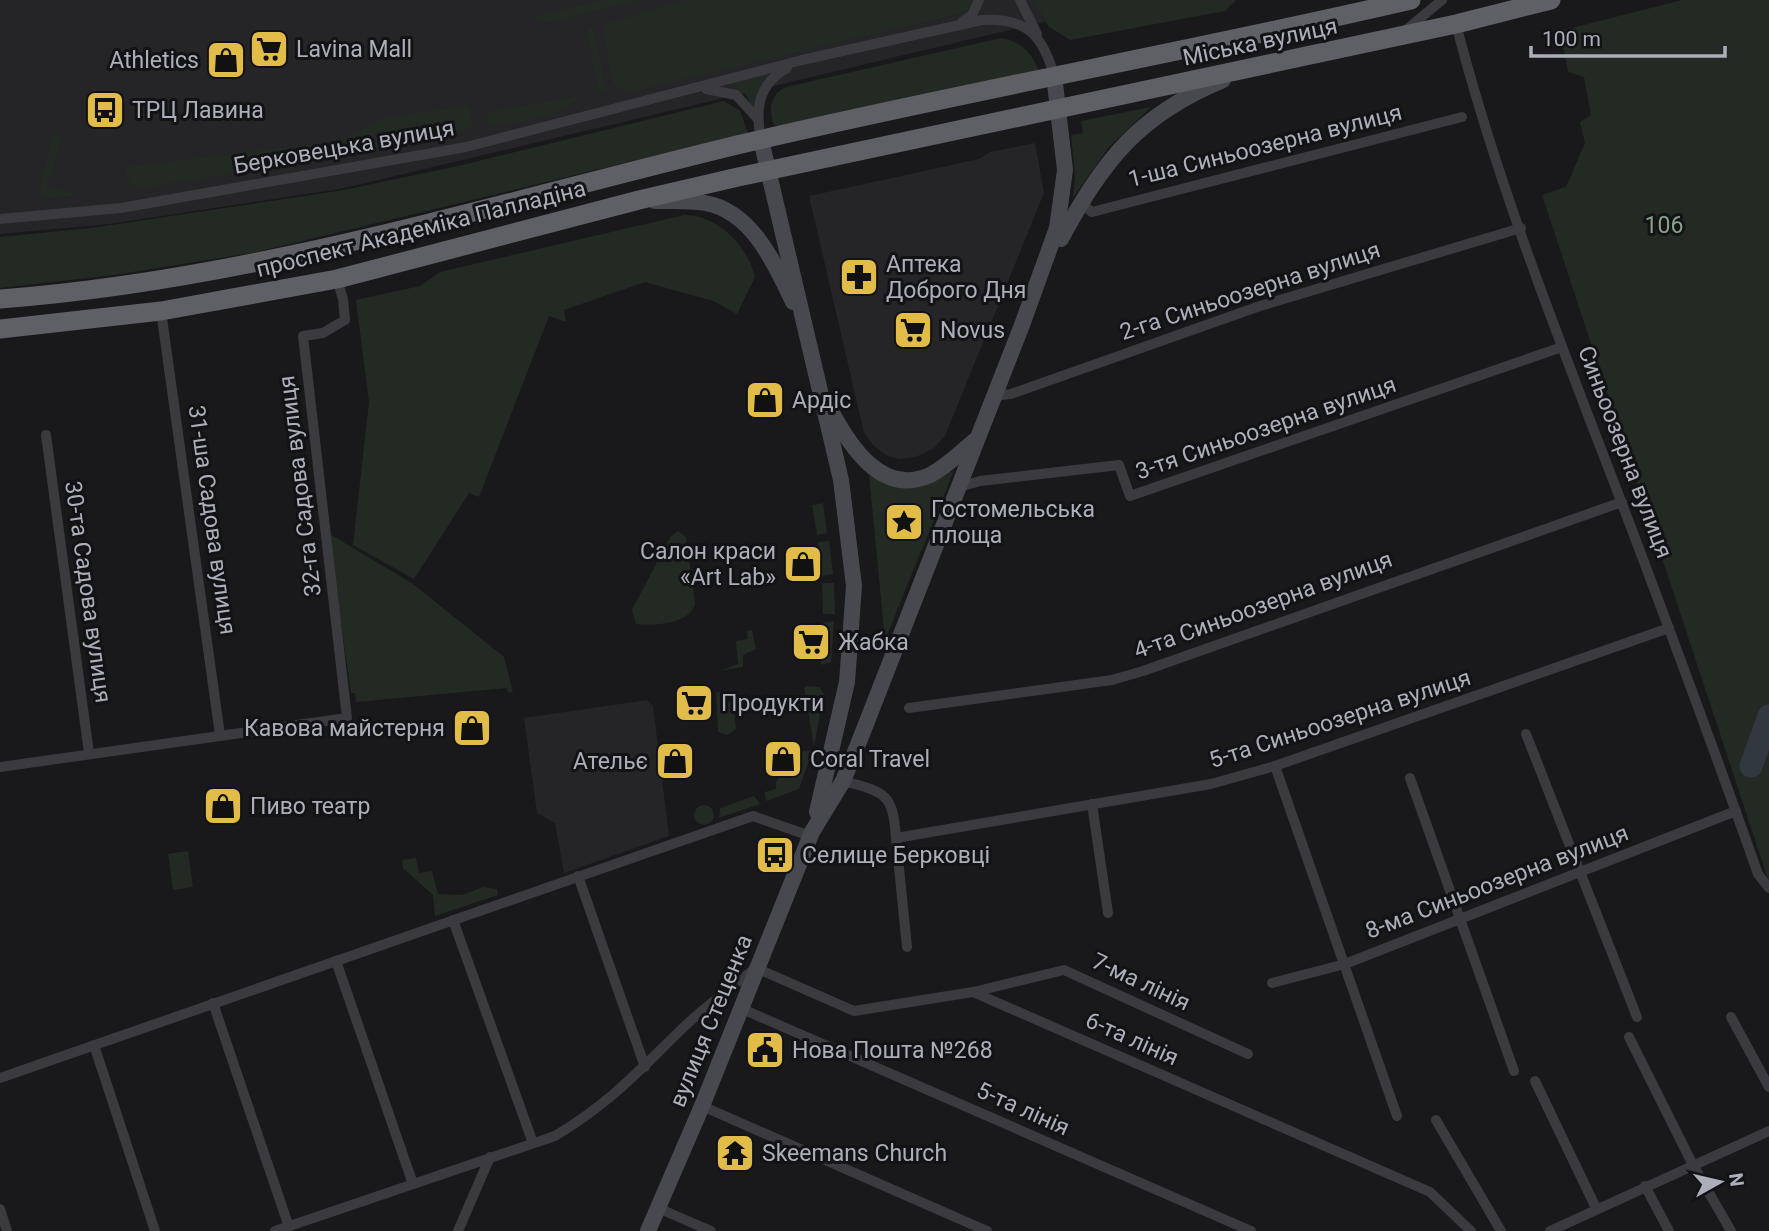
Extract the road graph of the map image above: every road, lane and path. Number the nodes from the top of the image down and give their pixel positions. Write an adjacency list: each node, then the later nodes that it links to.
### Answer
1 (979, 0): 7 (street)
2 (1020, 0): 8 (street)
3 (1411, 0): 12 (highway, Міська вулиця)
4 (1442, 0): 9 (street)
5 (1551, 0): 6 (highway, Міська вулиця)
6 (1456, 24): 9 (highway, Міська вулиця); 22 (street, Синьоозерна вулиця)
7 (956, 26): 8 (street, Берковецька вулиця); 10 (street, Берковецька вулиця)
8 (1038, 37): 12 (street)
9 (1398, 37): 11 (highway, Міська вулиця)
10 (802, 60): 13 (street, Берковецька вулиця); 16 (street, Берковецька вулиця)
11 (1248, 69): 14 (highway, Міська вулиця); 20 (main road)
12 (1054, 75): 14 (main road); 17 (highway)
13 (689, 88): 16 (street, Берковецька вулиця); 21 (street, Берковецька вулиця)
14 (1060, 110): 18 (highway); 23 (main road)
15 (1462, 117): 20 (street, 1-ша Синьоозерна вулиця)
16 (757, 118): 17 (street, Берковецька вулиця)
17 (761, 140): 18 (main road); 25 (highway, проспект Академіка Палладіна)
18 (768, 171): 19 (highway, проспект Академіка Палладіна); 28 (main road)
19 (639, 200): 24 (highway, проспект Академіка Палладіна); 28 (main road)
20 (1080, 203): 23 (main road)
21 (0, 219)
22 (1521, 228): 29 (street, Синьоозерна вулиця); 31 (street, 2-га Синьоозерна вулиця)
23 (1046, 257): 31 (main road)
24 (337, 279): 26 (highway, проспект Академіка Палладіна); 39 (street, 32-га Садова вулиця)
25 (0, 299)
26 (161, 311): 27 (highway, проспект Академіка Палладіна); 39 (street, 31-ша Садова вулиця)
27 (0, 329)
28 (807, 332): 30 (main road)
29 (1562, 347): 34 (street, 3-тя Синьоозерна вулиця); 35 (street, Синьоозерна вулиця)
30 (822, 395): 33 (main road); 47 (main road, вулиця Стеценка)
31 (993, 396): 33 (main road)
32 (46, 435): 40 (street, 30-та Садова вулиця)
33 (975, 440): 34 (main road, вулиця Стеценка)
34 (956, 488): 44 (main road, вулиця Стеценка)
35 (1622, 502): 36 (street, Синьоозерна вулиця); 37 (street, 4-та Синьоозерна вулиця)
36 (1669, 628): 41 (street, 5-та Синьоозерна вулиця); 46 (street, Синьоозерна вулиця)
37 (909, 708)
38 (1526, 734): 49 (street)
39 (220, 735): 40 (street)
40 (89, 753): 42 (street)
41 (1275, 766): 45 (street, 5-та Синьоозерна вулиця); 57 (street)
42 (0, 767)
43 (1410, 778): 53 (street)
44 (842, 781): 47 (main road, вулиця Стеценка); 48 (street)
45 (1092, 804): 48 (street, 5-та Синьоозерна вулиця); 52 (street)
46 (1736, 811): 49 (street, 8-ма Синьоозерна вулиця); 51 (street, Синьоозерна вулиця)
47 (812, 832): 50 (street); 58 (main road, вулиця Стеценка)
48 (896, 838): 55 (street)
49 (1581, 872): 53 (street, 8-ма Синьоозерна вулиця); 63 (street)
50 (578, 877): 54 (street); 68 (street)
51 (1769, 888)
52 (1108, 913)
53 (1461, 919): 57 (street, 8-ма Синьоозерна вулиця); 69 (street)
54 (453, 920): 56 (street); 77 (street)
55 (907, 947)
56 (336, 961): 61 (street); 80 (street)
57 (1345, 964): 59 (street, 8-ма Синьоозерна вулиця); 74 (street)
58 (756, 968): 60 (street); 62 (main road, вулиця Стеценка); 68 (street)
59 (1272, 984)
60 (973, 992): 67 (street, 7-ма лінія); 96 (street, 6-та лінія)
61 (213, 1003): 66 (street); 86 (street)
62 (740, 1008): 73 (main road, вулиця Стеценка); 95 (street, 5-та лінія)
63 (1637, 1017)
64 (1731, 1017): 72 (street)
65 (1629, 1037): 79 (street)
66 (94, 1045): 70 (street); 88 (street)
67 (1248, 1054)
68 (645, 1067): 77 (street)
69 (1514, 1071)
70 (0, 1078)
71 (1535, 1081): 83 (street)
72 (1769, 1087)
73 (702, 1106): 82 (main road, вулиця Стеценка); 94 (street)
74 (1397, 1116)
75 (1436, 1120): 97 (street)
76 (1769, 1131): 79 (street)
77 (533, 1143): 78 (street)
78 (490, 1157): 80 (street); 91 (street)
79 (1693, 1165): 81 (street); 100 (street)
80 (413, 1184): 85 (street)
81 (1645, 1185): 83 (street); 99 (street)
82 (658, 1208): 92 (main road, вулиця Стеценка); 93 (street)
83 (1596, 1208): 98 (street)
84 (0, 1209): 87 (street)
85 (311, 1219): 86 (street); 90 (street)
86 (289, 1227): 89 (street)
87 (7, 1231)
88 (155, 1231)
89 (275, 1231)
90 (307, 1231)
91 (458, 1231)
92 (648, 1231)
93 (711, 1231)
94 (988, 1231)
95 (1251, 1231)
96 (1471, 1231)
97 (1500, 1231)
98 (1550, 1231)
99 (1669, 1231)
100 (1731, 1231)

